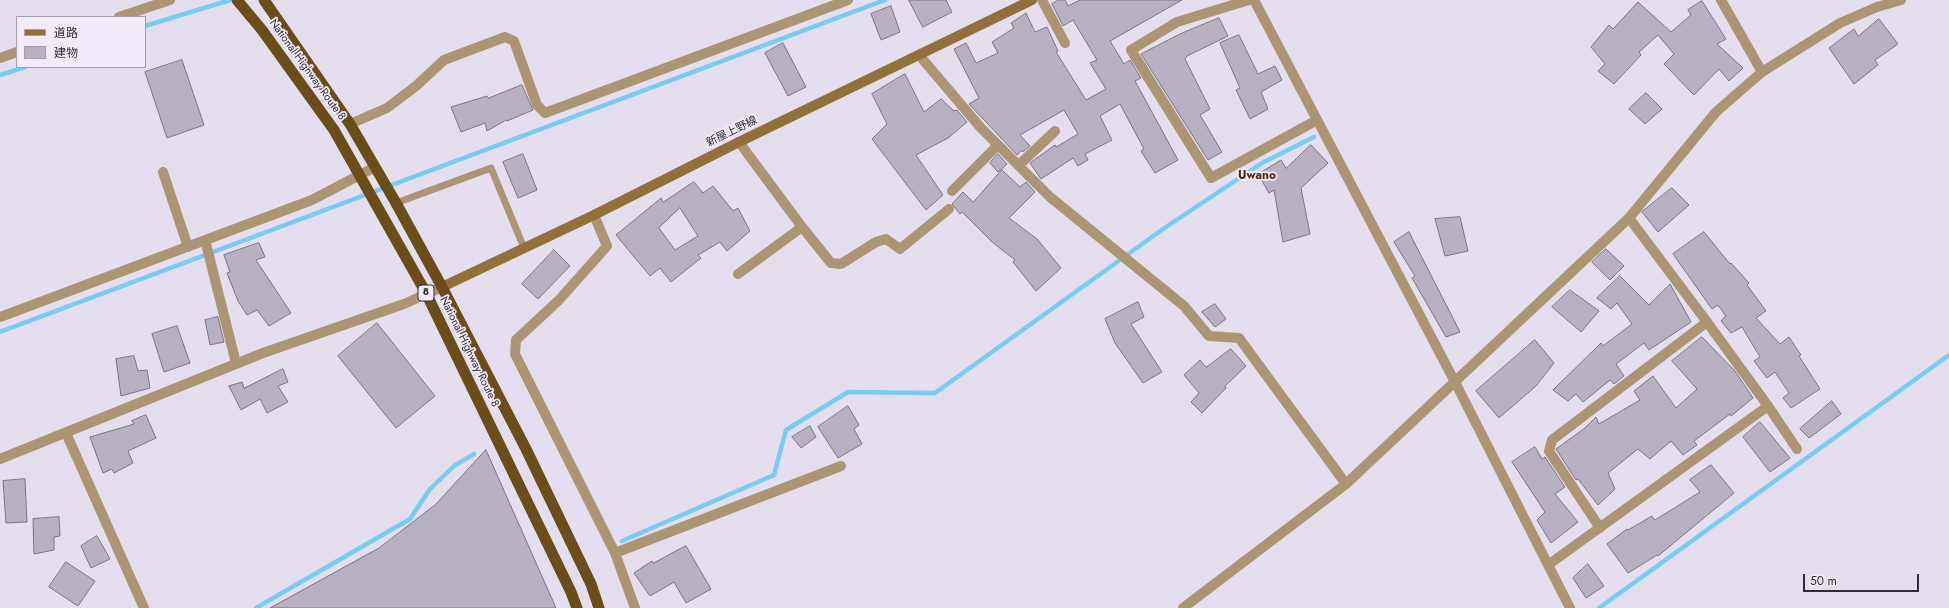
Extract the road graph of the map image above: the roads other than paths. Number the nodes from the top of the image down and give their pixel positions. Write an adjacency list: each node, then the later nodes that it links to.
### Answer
1 (170, 0): 11 (street)
2 (237, 0): 25 (highway, National Highway Route 8 / 8)
3 (264, 0): 18 (highway, National Highway Route 8 / 8)
4 (848, 0): 18 (street)
5 (1032, 0): 14 (main road, 新屋上野線)
6 (1042, 0): 12 (street)
7 (1249, 0): 17 (street)
8 (1254, 0): 17 (street)
9 (1721, 0): 16 (street)
10 (1901, 0): 16 (street)
11 (122, 16)
12 (1065, 43)
13 (16, 52): 15 (street)
14 (918, 55): 20 (main road, 新屋上野線); 21 (street)
15 (0, 58)
16 (1762, 72): 30 (street)
17 (1317, 120): 41 (street)
18 (350, 124): 23 (highway, National Highway Route 8 / 8)
19 (1055, 131): 22 (street)
20 (739, 142): 29 (main road, 新屋上野線); 31 (street)
21 (998, 145): 22 (street); 26 (street)
22 (1019, 165): 47 (street)
23 (374, 167): 25 (street); 27 (highway, National Highway Route 8 / 8)
24 (163, 172): 33 (street)
25 (359, 175): 32 (street); 37 (highway, National Highway Route 8 / 8)
26 (952, 191)
27 (396, 203): 34 (lane); 36 (highway, National Highway Route 8 / 8)
28 (949, 209): 31 (street)
29 (594, 215): 34 (main road, 新屋上野線); 49 (street)
30 (1629, 218): 39 (street); 41 (street)
31 (802, 227): 35 (street)
32 (205, 240): 33 (street); 40 (street)
33 (188, 247): 38 (street)
34 (524, 248): 36 (main road, 新屋上野線)
35 (738, 274)
36 (442, 286): 37 (street); 53 (highway, National Highway Route 8 / 8)
37 (426, 294): 40 (street); 52 (highway, National Highway Route 8 / 8)
38 (0, 317)
39 (1707, 322): 42 (street); 48 (street)
40 (236, 364): 43 (street)
41 (1455, 382): 47 (street); 50 (street)
42 (1768, 406): 44 (street); 48 (street)
43 (66, 433): 45 (street); 51 (street)
44 (1797, 449)
45 (0, 459)
46 (841, 466): 49 (street)
47 (1346, 484): 55 (street)
48 (1600, 528): 50 (street)
49 (615, 553): 54 (street)
50 (1548, 565): 56 (street)
51 (144, 608)
52 (577, 608)
53 (599, 608)
54 (635, 608)
55 (1183, 608)
56 (1570, 608)

